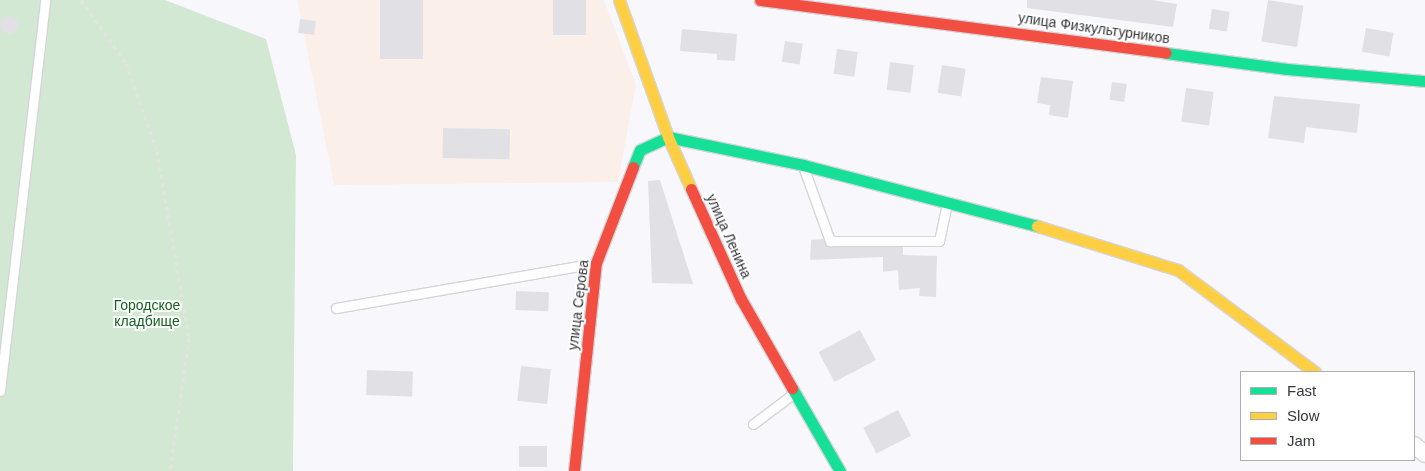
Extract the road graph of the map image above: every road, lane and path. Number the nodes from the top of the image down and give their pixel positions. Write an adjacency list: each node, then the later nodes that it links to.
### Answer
1 (45, 0): 12 (lane)
2 (81, 0): 17 (path)
3 (619, 0): 6 (street, улица Ленина)
4 (760, 0): 5 (street, улица Физкультурников)
5 (1425, 82)
6 (668, 137): 7 (street); 9 (street, улица Серова); 13 (street, улица Ленина)
7 (803, 165): 8 (street); 8 (lane)
8 (947, 203): 11 (street)
9 (596, 263): 10 (lane); 18 (street, улица Серова)
10 (336, 308)
11 (1315, 371)
12 (0, 391)
13 (796, 392): 14 (lane); 19 (street, улица Ленина)
14 (753, 424)
15 (1415, 446): 16 (street)
16 (1425, 454)
17 (170, 471)
18 (574, 471)
19 (840, 471)

